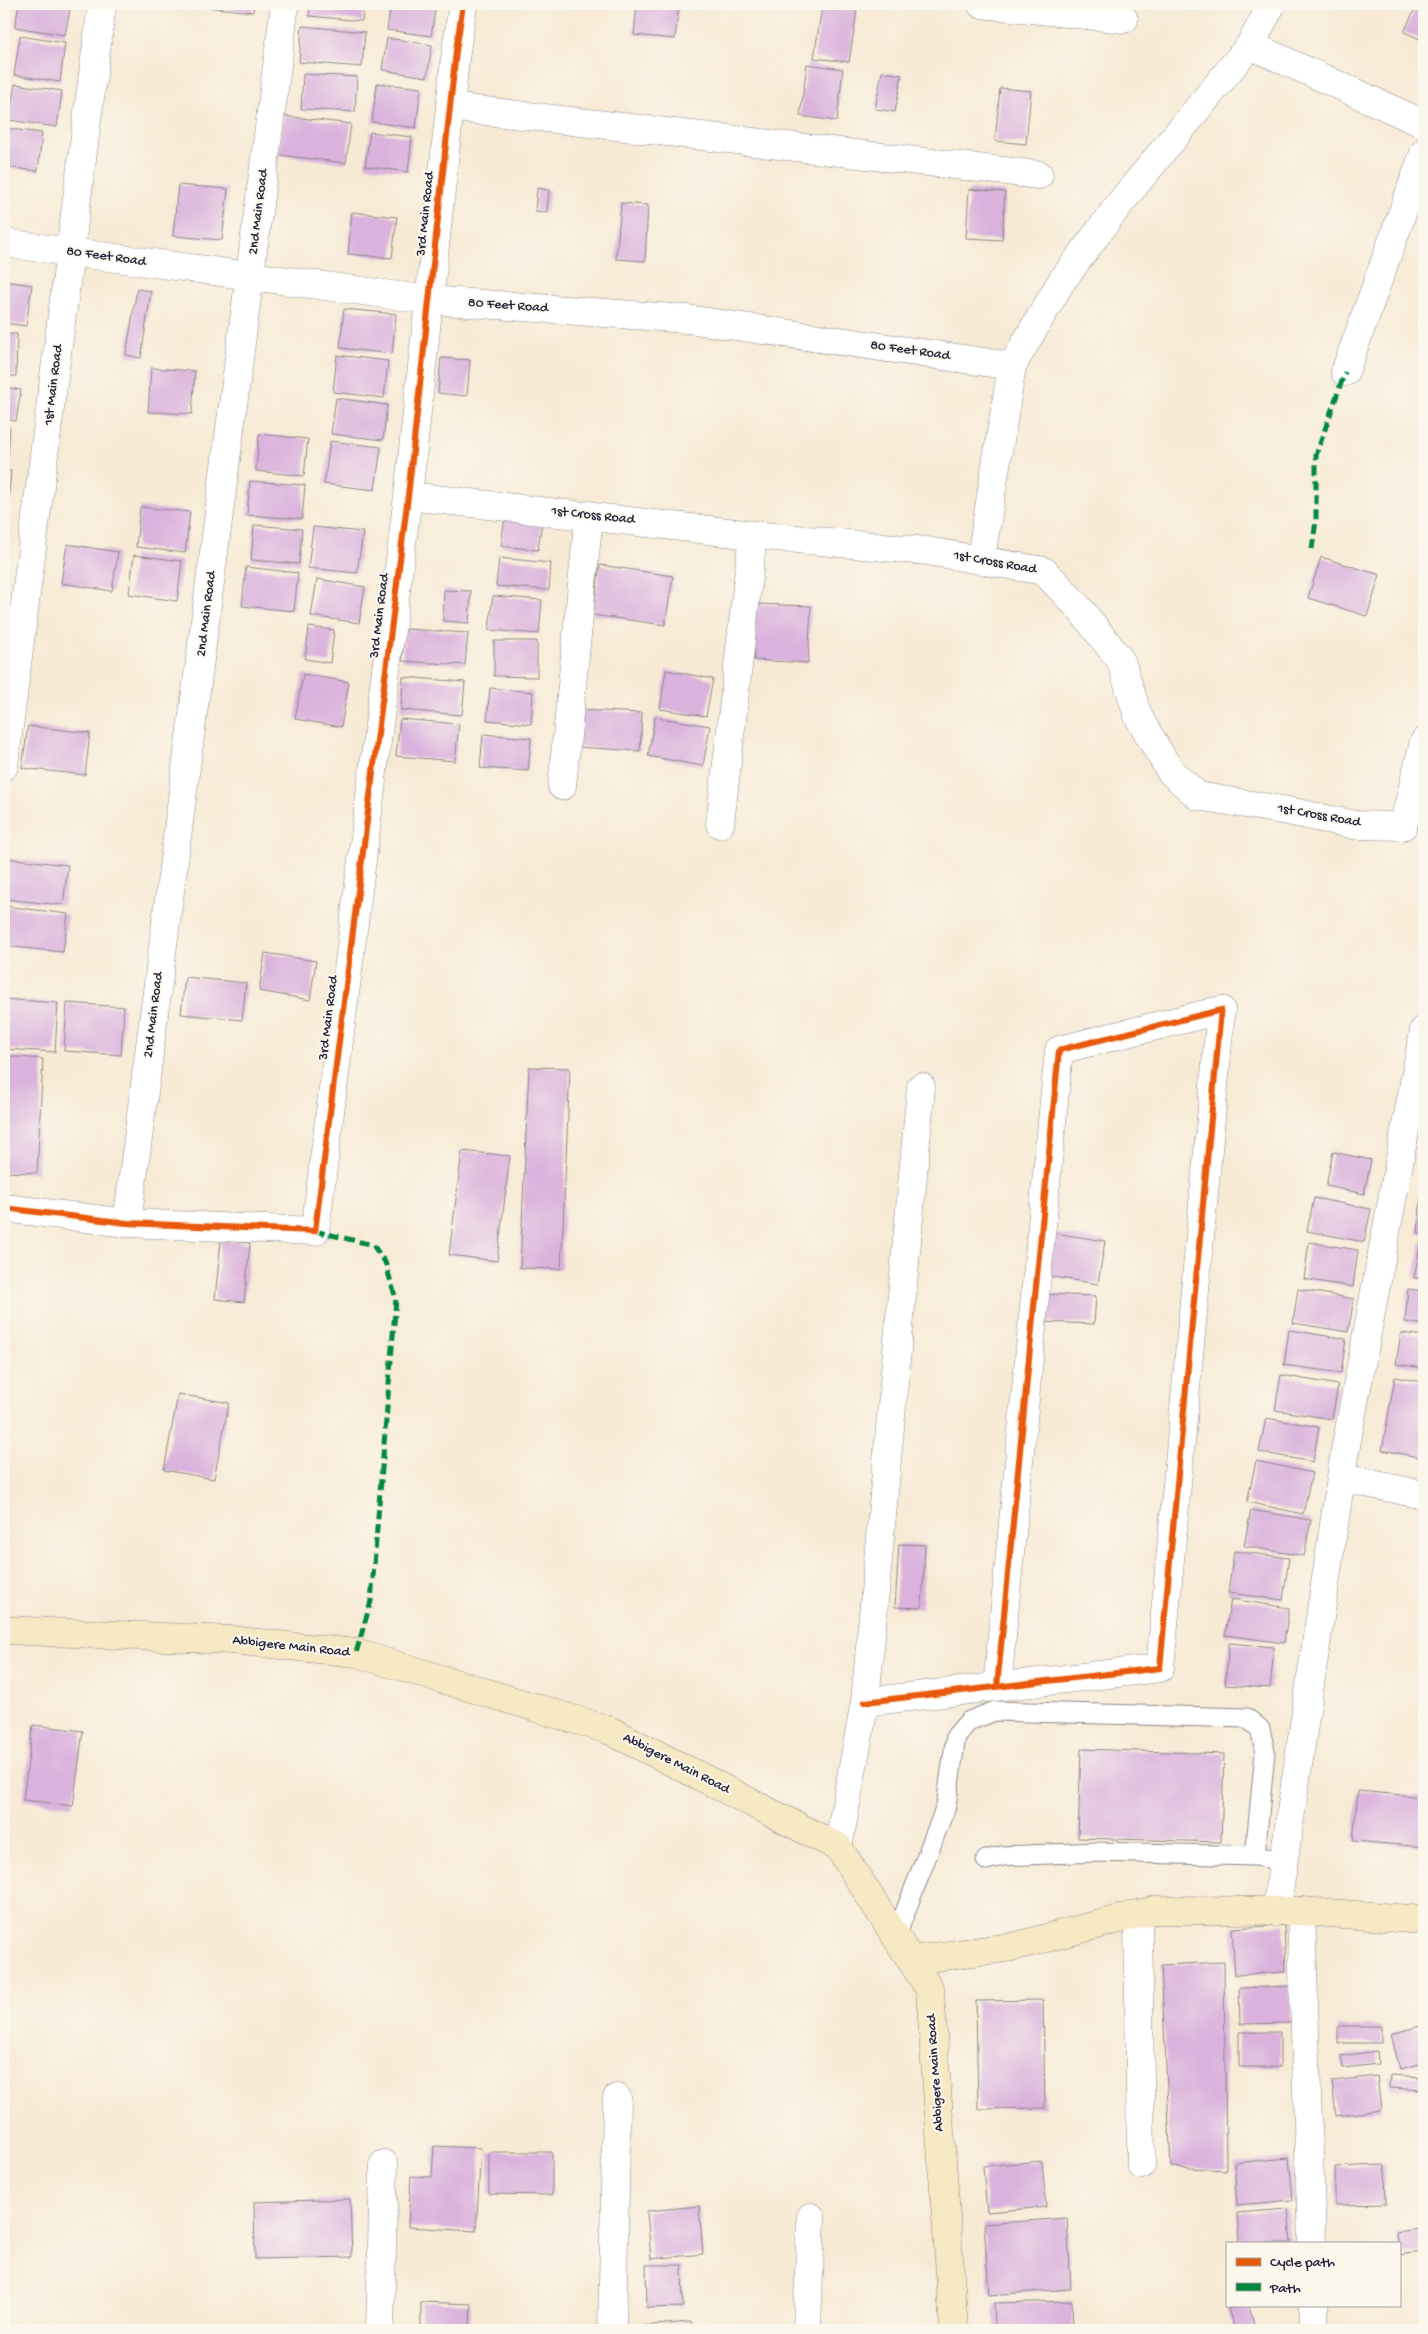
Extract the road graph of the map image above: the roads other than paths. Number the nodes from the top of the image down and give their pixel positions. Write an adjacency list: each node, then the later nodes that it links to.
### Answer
1 (102, 4): 13 (street, 1st Main Road)
2 (285, 4): 14 (street, 2nd Main Road)
3 (463, 4): 8 (street, 3rd Main Road)
4 (981, 4): 6 (street)
5 (1272, 4): 7 (street)
6 (1124, 19)
7 (1250, 44): 9 (street); 16 (street)
8 (450, 107): 11 (street); 15 (street, 3rd Main Road)
9 (1424, 124)
10 (1424, 153): 17 (street)
11 (1039, 175)
12 (4, 243): 13 (street, 80 Feet Road)
13 (70, 252): 14 (street, 80 Feet Road); 23 (street, 1st Main Road)
14 (250, 276): 15 (street, 80 Feet Road); 29 (street, 2nd Main Road)
15 (429, 300): 16 (street, 80 Feet Road); 18 (street, 3rd Main Road)
16 (1012, 366): 21 (street)
17 (1344, 372)
18 (408, 496): 19 (street, 1st Cross Road); 29 (street, 3rd Main Road)
19 (589, 515): 20 (street, 1st Cross Road); 24 (street)
20 (753, 535): 22 (street, 1st Cross Road); 25 (street)
21 (983, 545)
22 (1424, 742)
23 (4, 766)
24 (562, 786)
25 (720, 824)
26 (1424, 1030): 30 (street)
27 (920, 1087): 34 (street)
28 (4, 1208): 29 (street)
29 (127, 1223)
30 (1343, 1478): 31 (street); 38 (street)
31 (1424, 1495)
32 (4, 1630): 35 (main road, Abbigere Main Road)
33 (997, 1687): 33 (street); 34 (street)
34 (865, 1702): 35 (street)
35 (838, 1847): 42 (main road, Abbigere Main Road)
36 (1255, 1856): 37 (lane); 38 (lane); 42 (lane)
37 (986, 1860)
38 (1284, 1861): 39 (street)
39 (1289, 1912): 40 (main road); 41 (main road); 48 (street)
40 (1138, 1914): 43 (main road); 46 (street)
41 (1424, 1920)
42 (896, 1936): 43 (main road, Abbigere Main Road)
43 (911, 1960): 53 (main road, Abbigere Main Road)
44 (617, 2098): 51 (street)
45 (384, 2164): 50 (street)
46 (1141, 2165)
47 (811, 2217): 52 (street)
48 (1312, 2242)
49 (1314, 2306): 54 (street)
50 (380, 2330)
51 (612, 2330)
52 (807, 2330)
53 (954, 2330)
54 (1314, 2330)

